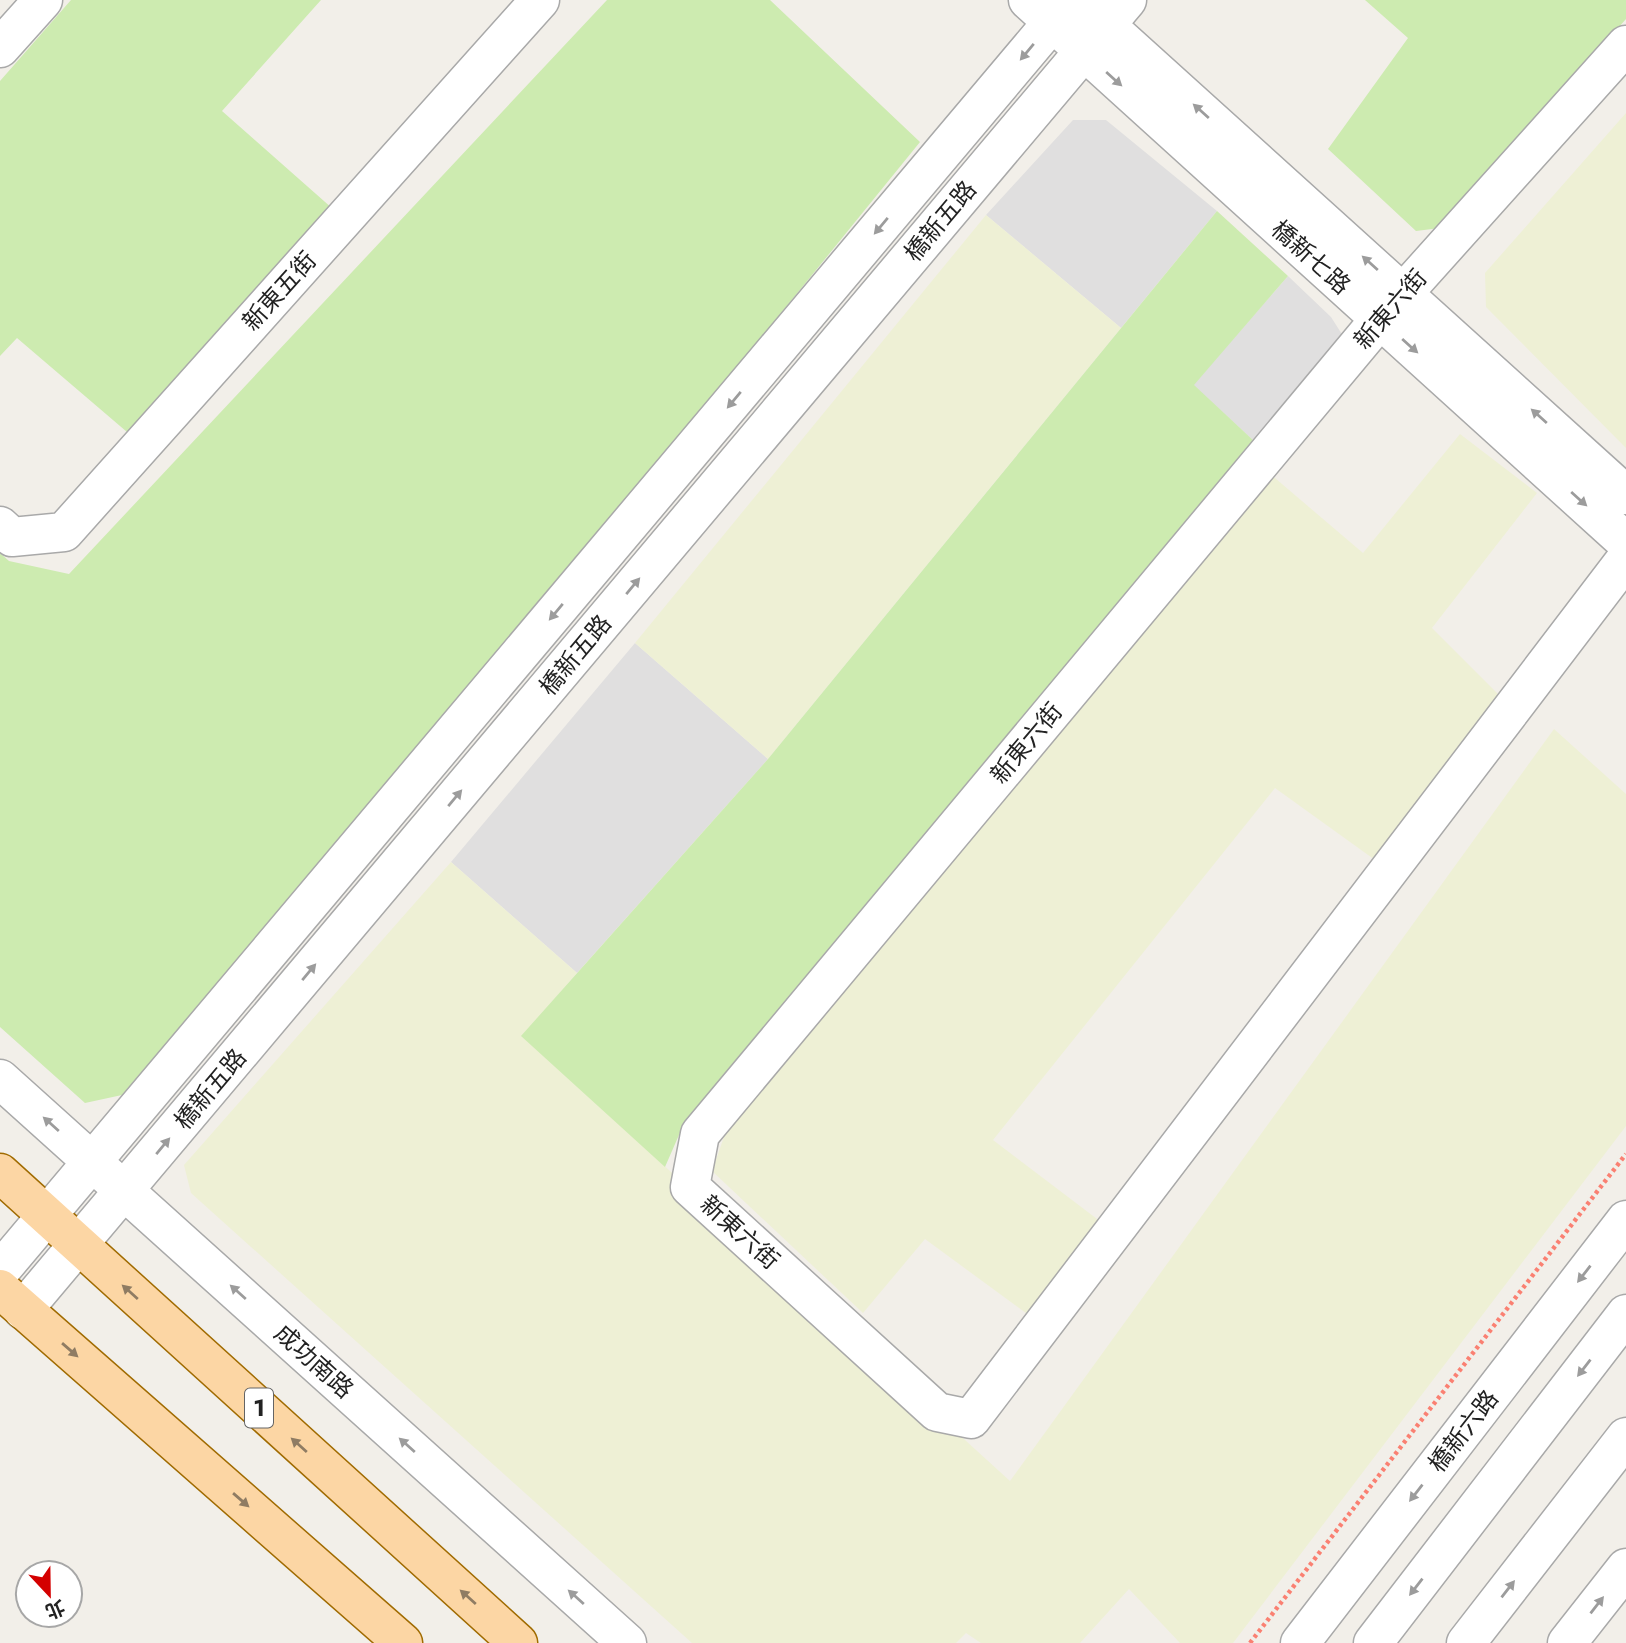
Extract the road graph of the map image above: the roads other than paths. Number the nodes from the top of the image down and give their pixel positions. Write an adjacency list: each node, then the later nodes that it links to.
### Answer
1 (43, 0): 5 (street)
2 (540, 0): 8 (street, 新東五街)
3 (1078, 14): 6 (street, 橋新七路); 12 (street, 橋新五路, one-way to 12); 14 (street, 橋新五路, one-way to 3)
4 (1626, 45): 6 (street, 新東六街)
5 (0, 48)
6 (1392, 306): 7 (street, 橋新七路, one-way to 6); 9 (street, 橋新七路, one-way to 9); 10 (street, 新東六街)
7 (1626, 495)
8 (0, 526)
9 (1626, 542)
10 (1626, 559)
11 (0, 1079): 12 (street, 成功南路, one-way to 11)
12 (93, 1161): 14 (street, 成功南路); 15 (street, 橋新五路)
13 (0, 1173): 15 (main road, 1)
14 (125, 1190): 17 (street, 橋新五路); 25 (street, 成功南路, one-way to 14)
15 (47, 1216): 17 (main road, 1); 18 (street, 橋新五路)
16 (1626, 1220): 26 (street, 橋新六路, one-way to 26)
17 (79, 1245): 19 (street, 橋新五路); 24 (main road, 1, one-way to 17)
18 (0, 1271)
19 (12, 1300): 23 (main road, one-way to 23)
20 (1626, 1314): 27 (street, one-way to 27)
21 (1626, 1437): 28 (street, one-way to 21)
22 (1626, 1568): 29 (street, one-way to 22)
23 (403, 1643)
24 (518, 1643)
25 (627, 1643)
26 (1300, 1643)
27 (1373, 1643)
28 (1466, 1643)
29 (1567, 1643)

